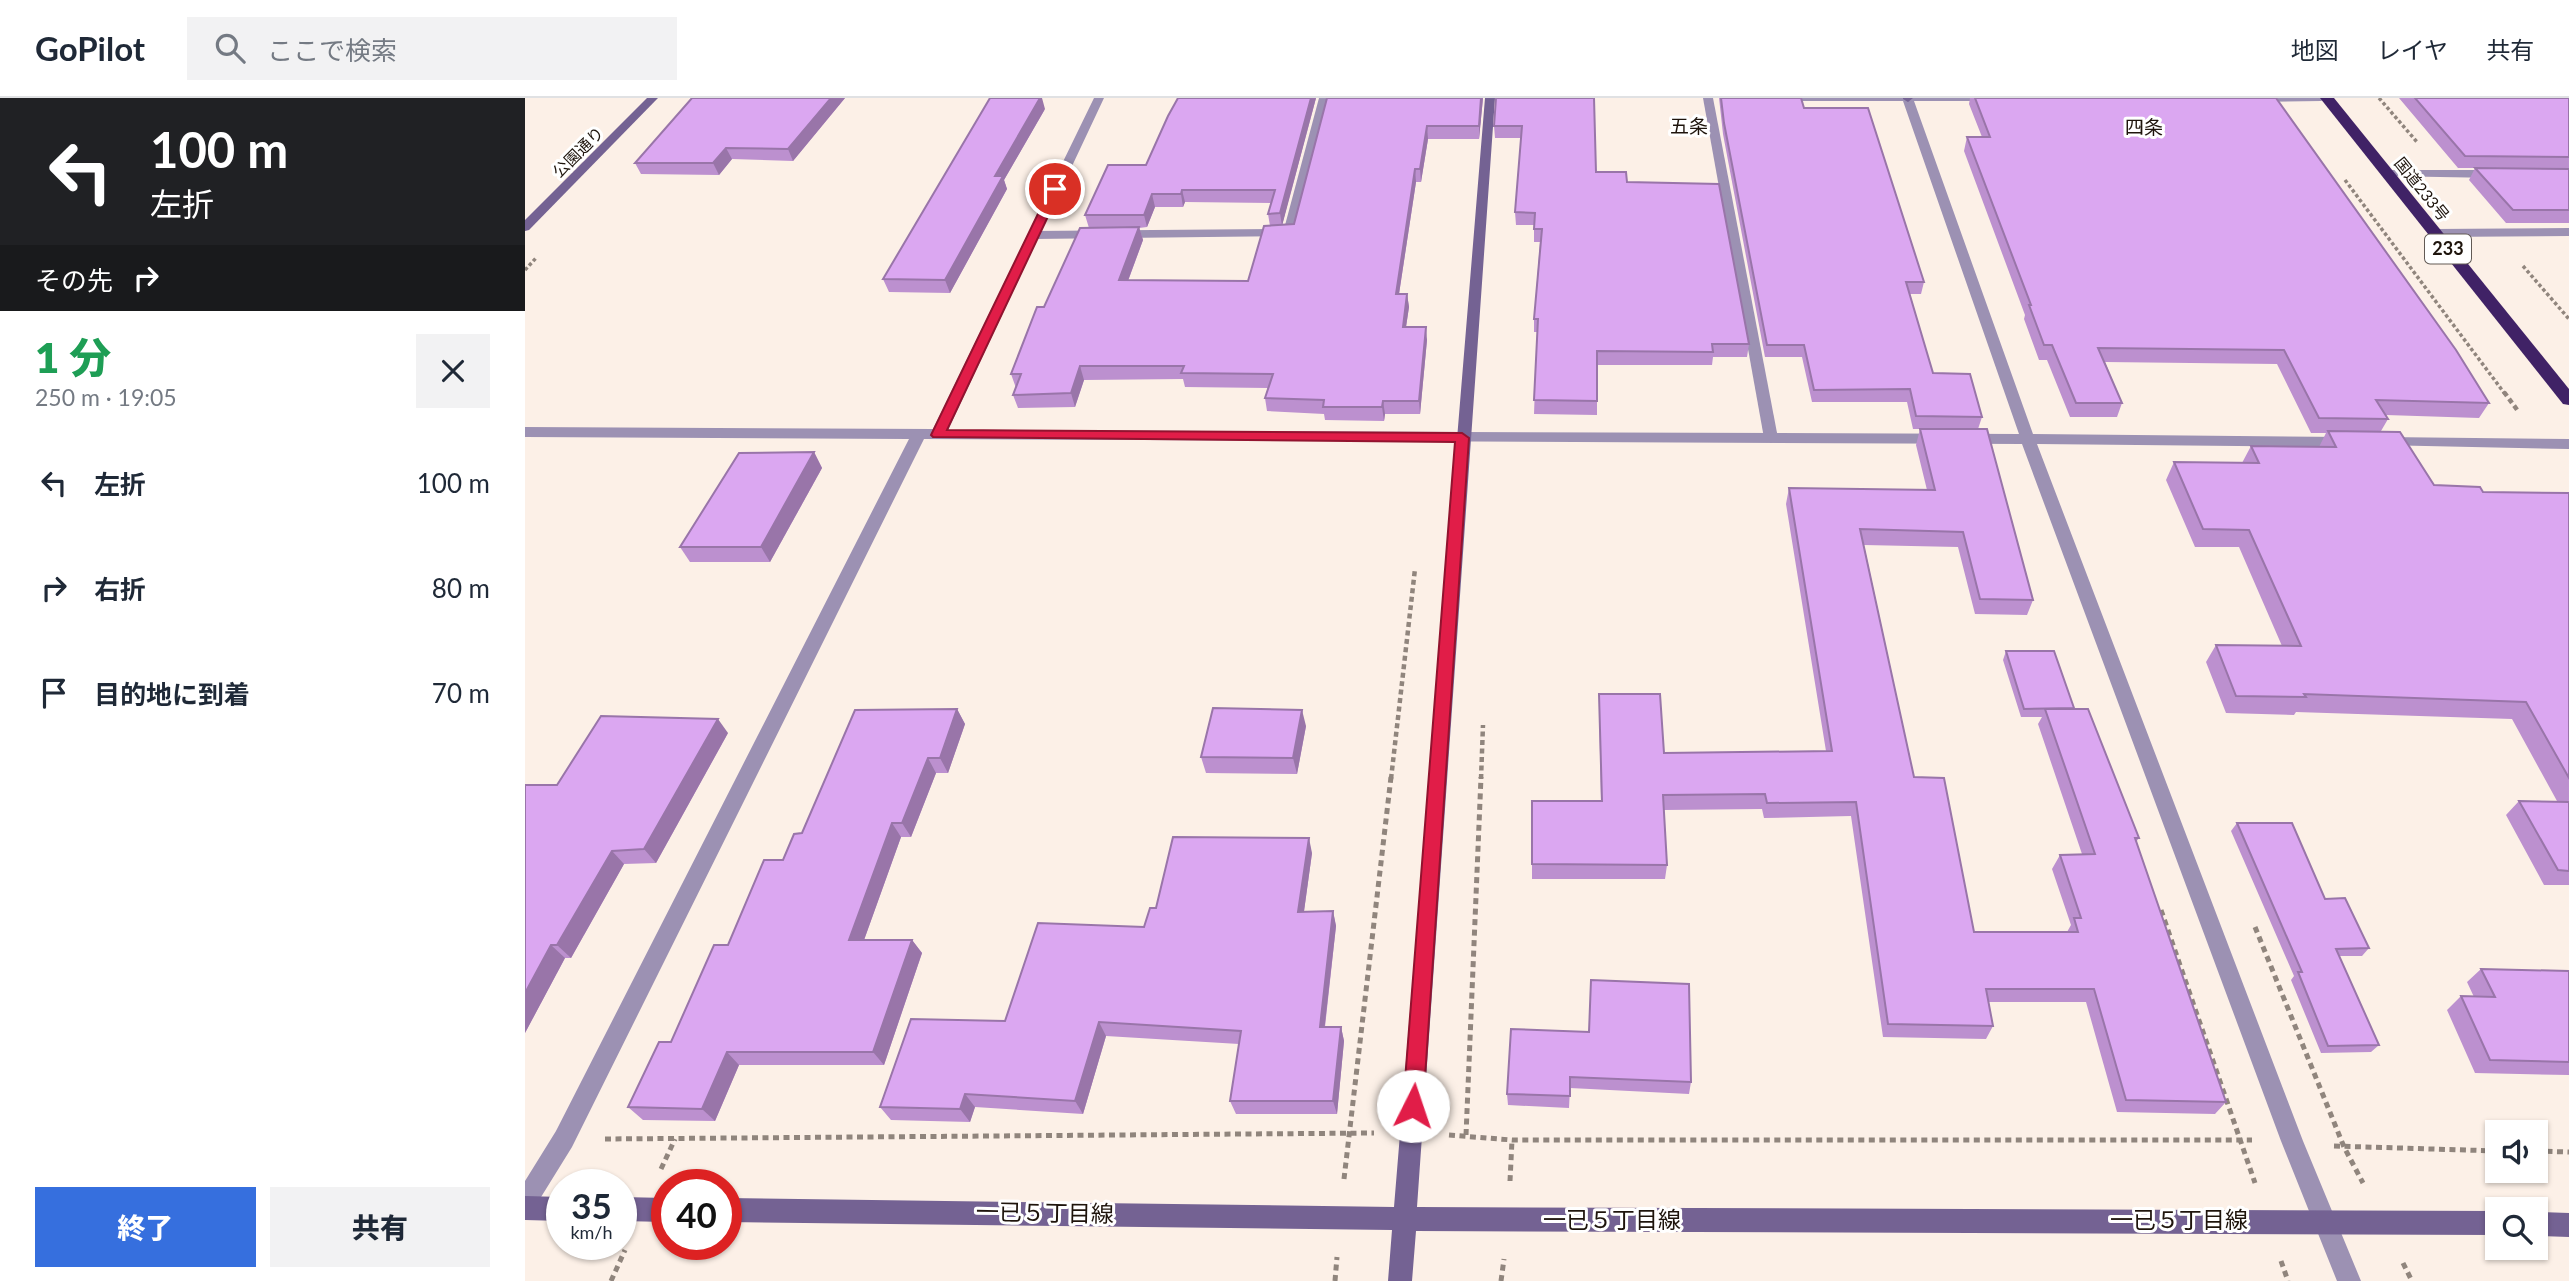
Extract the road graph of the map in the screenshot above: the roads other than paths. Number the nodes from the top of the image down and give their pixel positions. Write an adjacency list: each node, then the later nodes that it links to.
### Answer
1 (653, 98): 15 (street, 公園通り)
2 (1099, 98): 18 (street)
3 (1324, 98): 18 (street)
4 (1484, 98): 5 (street)
5 (1491, 98): 23 (street)
6 (1708, 98): 24 (street)
7 (1768, 98): 8 (street)
8 (1908, 98): 9 (street); 22 (street)
9 (2000, 98)
10 (2321, 98): 12 (street)
11 (2327, 98): 13 (highway, 国道233号 / 233)
12 (2244, 99)
13 (2388, 174): 14 (street); 17 (highway, 国道233号 / 233)
14 (2514, 175)
15 (525, 227)
16 (2569, 232): 17 (street)
17 (2435, 233): 19 (highway, 国道233号 / 233)
18 (1034, 235): 21 (street)
19 (2569, 400)
20 (525, 432): 21 (street)
21 (928, 434): 23 (street); 26 (street)
22 (2027, 437): 24 (street); 25 (street); 31 (street)
23 (1462, 438): 24 (street); 30 (street)
24 (1771, 438)
25 (2569, 444)
26 (525, 1202)
27 (525, 1208): 28 (street)
28 (546, 1209)
29 (742, 1210): 30 (street, 一已５丁目線)
30 (1405, 1217): 31 (street, 一已５丁目線); 35 (street)
31 (2327, 1221): 32 (street, 一已５丁目線); 36 (street)
32 (2485, 1223)
33 (2548, 1224): 34 (street)
34 (2569, 1225)
35 (1400, 1281)
36 (2349, 1281)

